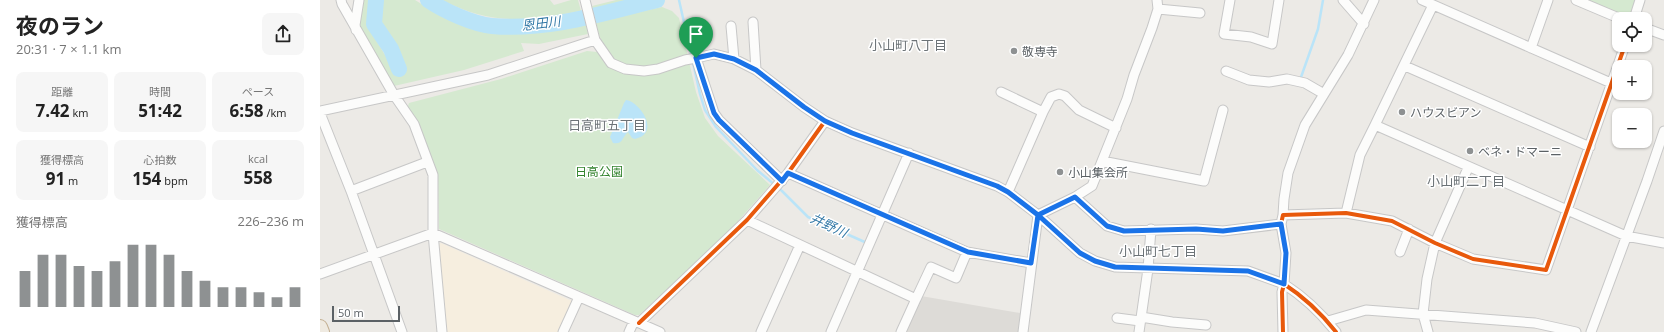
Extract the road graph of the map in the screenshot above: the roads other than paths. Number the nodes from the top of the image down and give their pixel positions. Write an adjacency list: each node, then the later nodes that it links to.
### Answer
1 (341, 0): 20 (street)
2 (359, 0): 20 (street)
3 (585, 0): 23 (street)
4 (1230, 0): 5 (street)
5 (1280, 0)
6 (1343, 0): 18 (street)
7 (1374, 0): 18 (street)
8 (1422, 0): 13 (street)
9 (1548, 0): 24 (street)
10 (1576, 0): 16 (street)
11 (1640, 0): 14 (street)
12 (1157, 4): 15 (street); 40 (street)
13 (1433, 5): 24 (street); 28 (street)
14 (1636, 12)
15 (1200, 13)
16 (1612, 15)
17 (753, 22): 29 (street)
18 (1364, 24): 33 (street)
19 (731, 26): 27 (street)
20 (356, 31): 34 (street)
21 (1652, 31): 22 (street)
22 (1664, 35)
23 (594, 36): 26 (street); 34 (street)
24 (1531, 48): 31 (street)
25 (1622, 52): 31 (street)
26 (693, 59): 27 (street); 48 (street)
27 (734, 59): 29 (street)
28 (1405, 66): 39 (street); 42 (street)
29 (756, 70): 38 (street)
30 (1226, 71): 33 (street)
31 (1611, 83): 42 (street)
32 (1001, 92): 37 (street)
33 (1324, 94): 56 (street)
34 (394, 95): 36 (street); 45 (street)
35 (1223, 110): 44 (street)
36 (320, 112): 49 (street)
37 (1043, 112): 40 (street); 50 (street)
38 (825, 121): 43 (street); 47 (street)
39 (1375, 126): 46 (street); 53 (street)
40 (1116, 128): 44 (street)
41 (1664, 131): 61 (street)
42 (1590, 147): 52 (street)
43 (909, 154): 50 (street); 54 (street)
44 (1102, 161): 51 (street)
45 (427, 162): 49 (street); 60 (street)
46 (1468, 168): 52 (street); 62 (street)
47 (788, 173): 48 (street); 54 (street)
48 (778, 185): 57 (street)
49 (351, 191): 67 (street)
50 (1008, 192): 55 (street)
51 (1075, 197): 55 (street); 59 (street)
52 (1567, 210): 61 (street); 62 (street)
53 (1346, 213): 56 (street); 58 (street)
54 (882, 215): 65 (street); 70 (street)
55 (1038, 215): 68 (street); 69 (street)
56 (1282, 219): 59 (street); 72 (street)
57 (747, 220): 64 (street); 79 (street)
58 (1410, 229): 62 (street); 66 (street)
59 (1151, 230): 69 (street)
60 (433, 233): 67 (street); 73 (street); 84 (street)
61 (1626, 236): 63 (street); 97 (street)
62 (1435, 243): 75 (street)
63 (1664, 243)
64 (800, 245): 70 (street); 88 (street)
65 (968, 252): 68 (street); 74 (street)
66 (1400, 252)
67 (373, 254): 71 (street); 83 (street)
68 (1031, 263): 91 (street)
69 (1148, 268): 72 (street); 77 (street)
70 (858, 272): 74 (street); 89 (street)
71 (320, 274)
72 (1284, 284): 78 (street); 93 (street)
73 (579, 297): 79 (street); 85 (street)
74 (916, 299): 90 (street)
75 (1423, 314): 78 (street); 95 (street); 96 (street)
76 (1117, 318): 77 (street)
77 (1141, 319): 80 (street); 92 (street)
78 (1328, 321): 94 (street)
79 (640, 325): 86 (street); 87 (street)
80 (1206, 325)
81 (320, 327): 82 (highway)
82 (322, 332)
83 (402, 332)
84 (442, 332)
85 (563, 332)
86 (628, 332)
87 (660, 332)
88 (762, 332)
89 (831, 332)
90 (901, 332)
91 (1023, 332)
92 (1139, 332)
93 (1284, 332)
94 (1336, 332)
95 (1428, 332)
96 (1576, 332)
97 (1591, 332)

